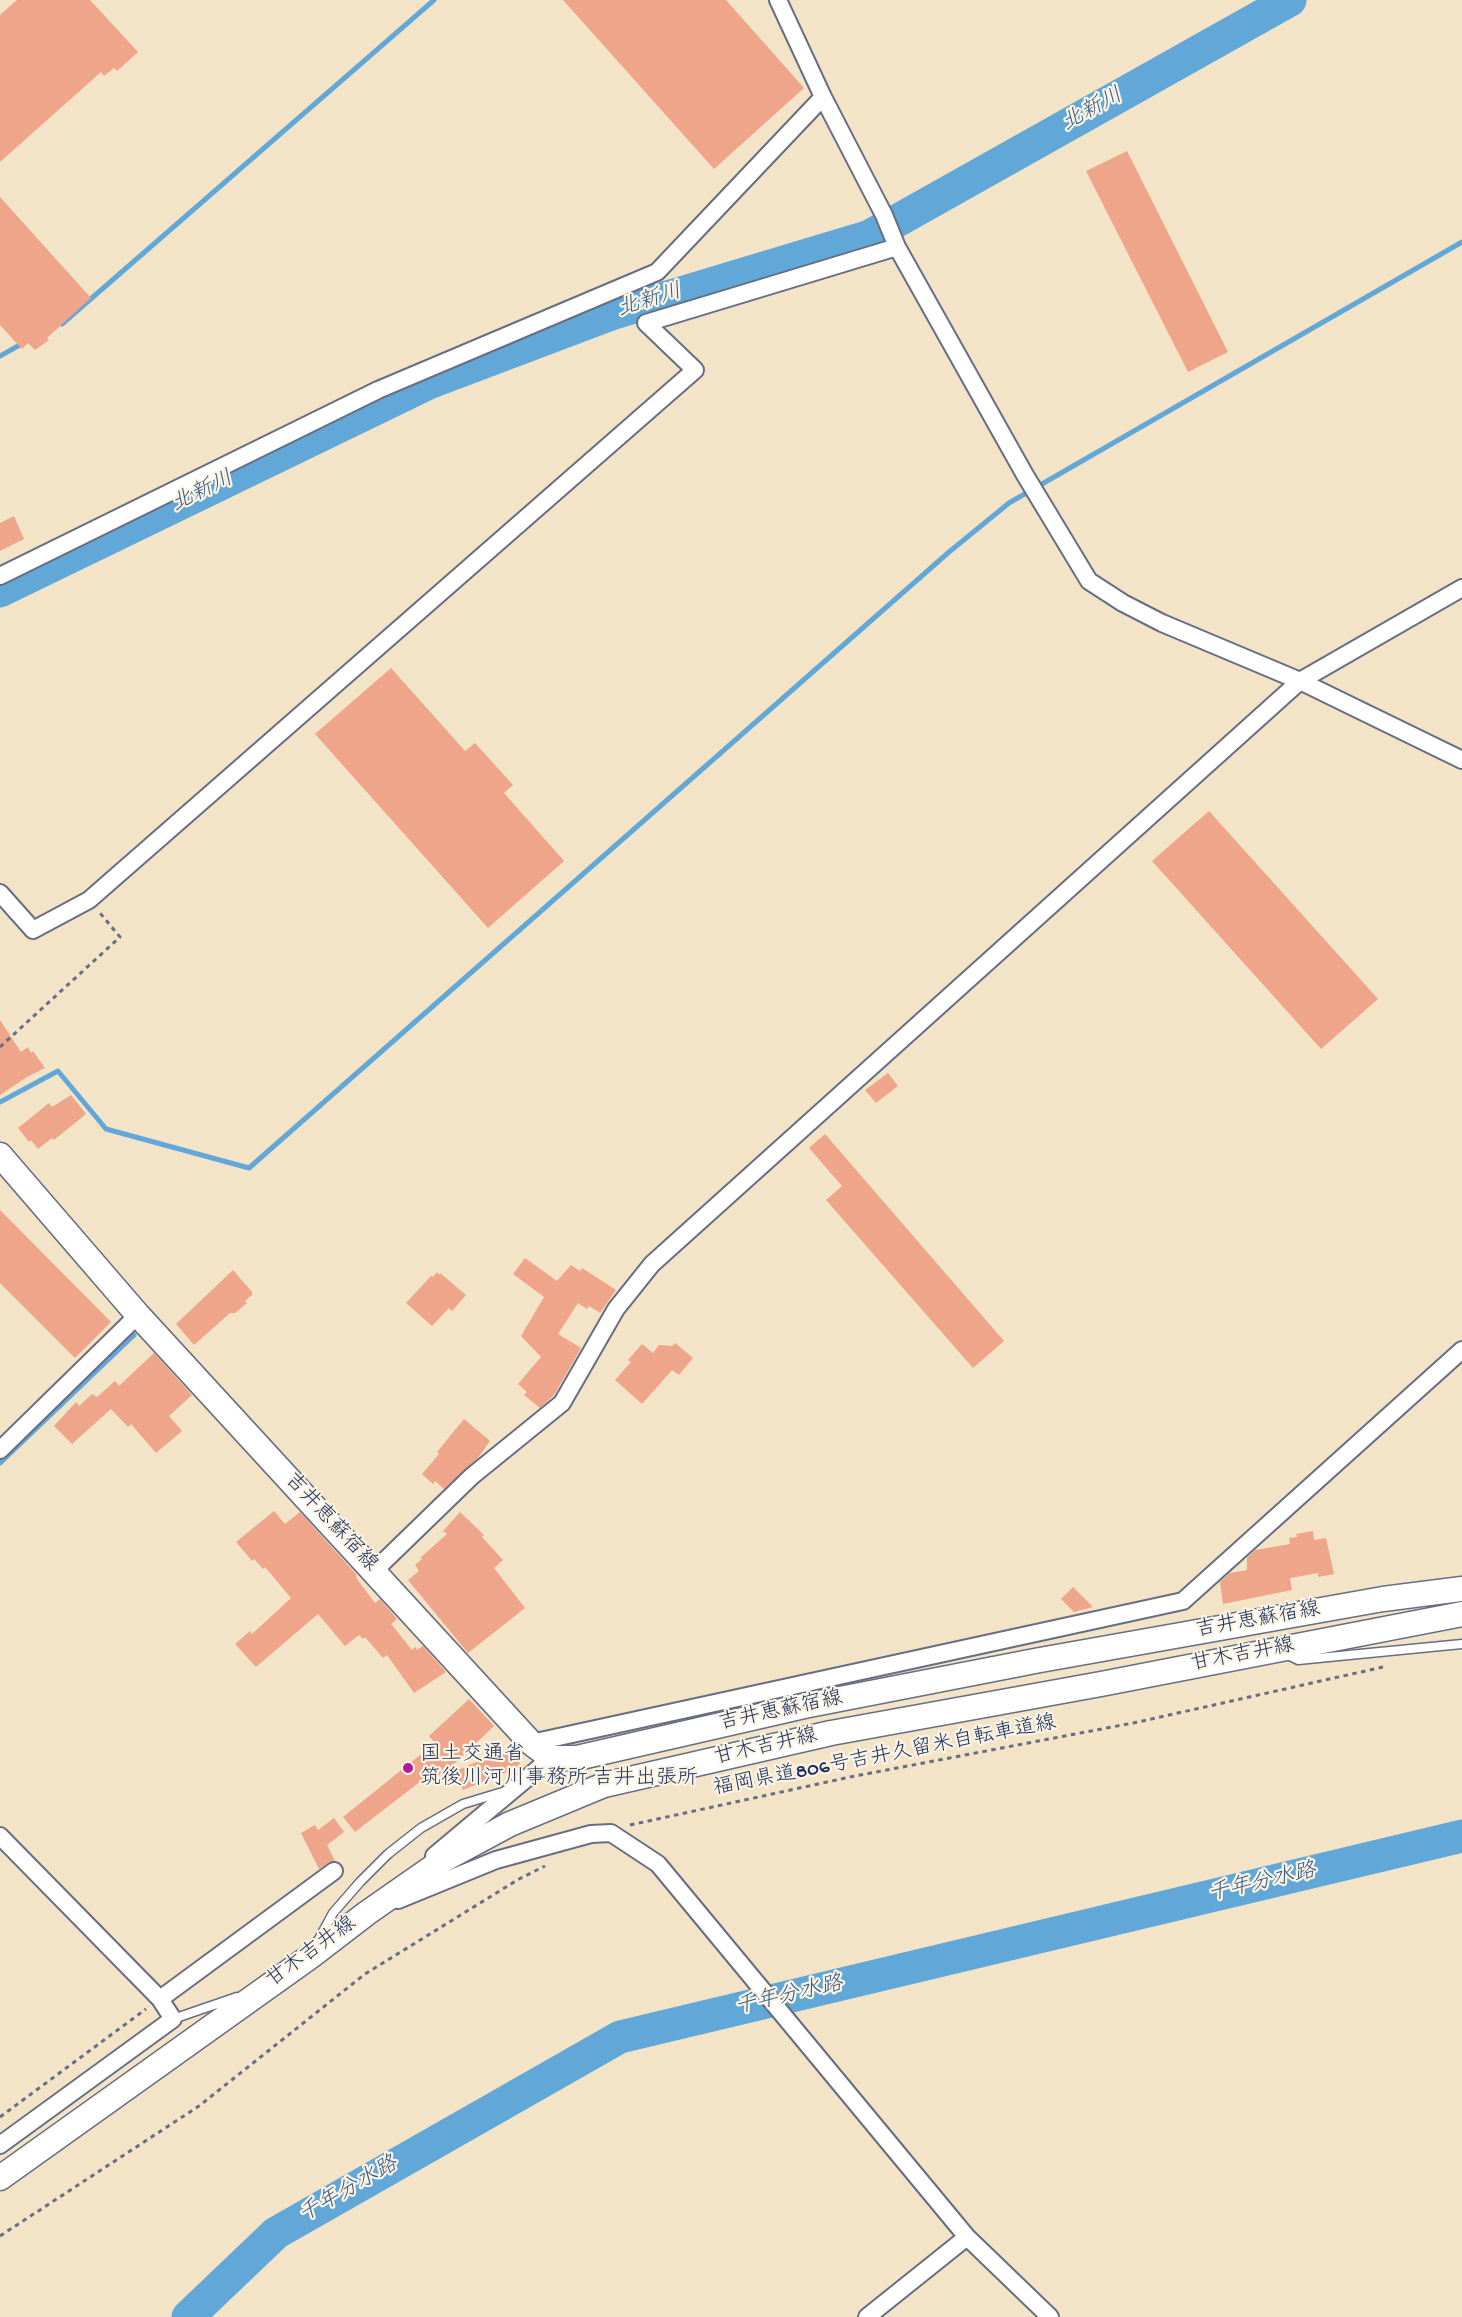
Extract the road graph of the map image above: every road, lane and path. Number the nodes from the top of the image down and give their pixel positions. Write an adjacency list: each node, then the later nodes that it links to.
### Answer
1 (778, 0): 2 (street)
2 (823, 97): 3 (street); 4 (street)
3 (897, 247): 6 (street); 9 (street)
4 (0, 576)
5 (1462, 588): 6 (street)
6 (1300, 681): 7 (street); 15 (street)
7 (1462, 760)
8 (0, 893): 9 (street)
9 (89, 900): 10 (path)
10 (0, 1047)
11 (0, 1155): 12 (main road, 吉井恵蘇宿線)
12 (138, 1315): 14 (street); 15 (main road, 吉井恵蘇宿線)
13 (1462, 1350): 21 (street)
14 (0, 1450)
15 (374, 1571): 21 (main road, 吉井恵蘇宿線)
16 (1462, 1589): 22 (main road, 吉井恵蘇宿線)
17 (1462, 1614): 19 (main road, 甘木吉井線)
18 (1462, 1644): 19 (lane)
19 (1278, 1649): 28 (main road, 甘木吉井線)
20 (1393, 1665): 24 (path, 福岡県道806号吉井久留米自転車道線)
21 (531, 1743): 22 (main road, 吉井恵蘇宿線)
22 (551, 1758): 23 (street)
23 (515, 1788): 28 (street); 29 (lane)
24 (611, 1833): 28 (street); 37 (street)
25 (0, 1836): 31 (street)
26 (549, 1864): 36 (path)
27 (334, 1870): 31 (street)
28 (367, 1913): 29 (main road, 甘木吉井線)
29 (311, 1956): 30 (main road, 甘木吉井線)
30 (266, 1987): 32 (lane); 35 (main road, 甘木吉井線)
31 (160, 1999): 32 (street); 33 (path)
32 (172, 2019): 34 (street)
33 (0, 2118)
34 (0, 2145)
35 (0, 2178)
36 (0, 2236)
37 (967, 2236): 38 (street); 39 (street)
38 (867, 2317)
39 (1050, 2317)

